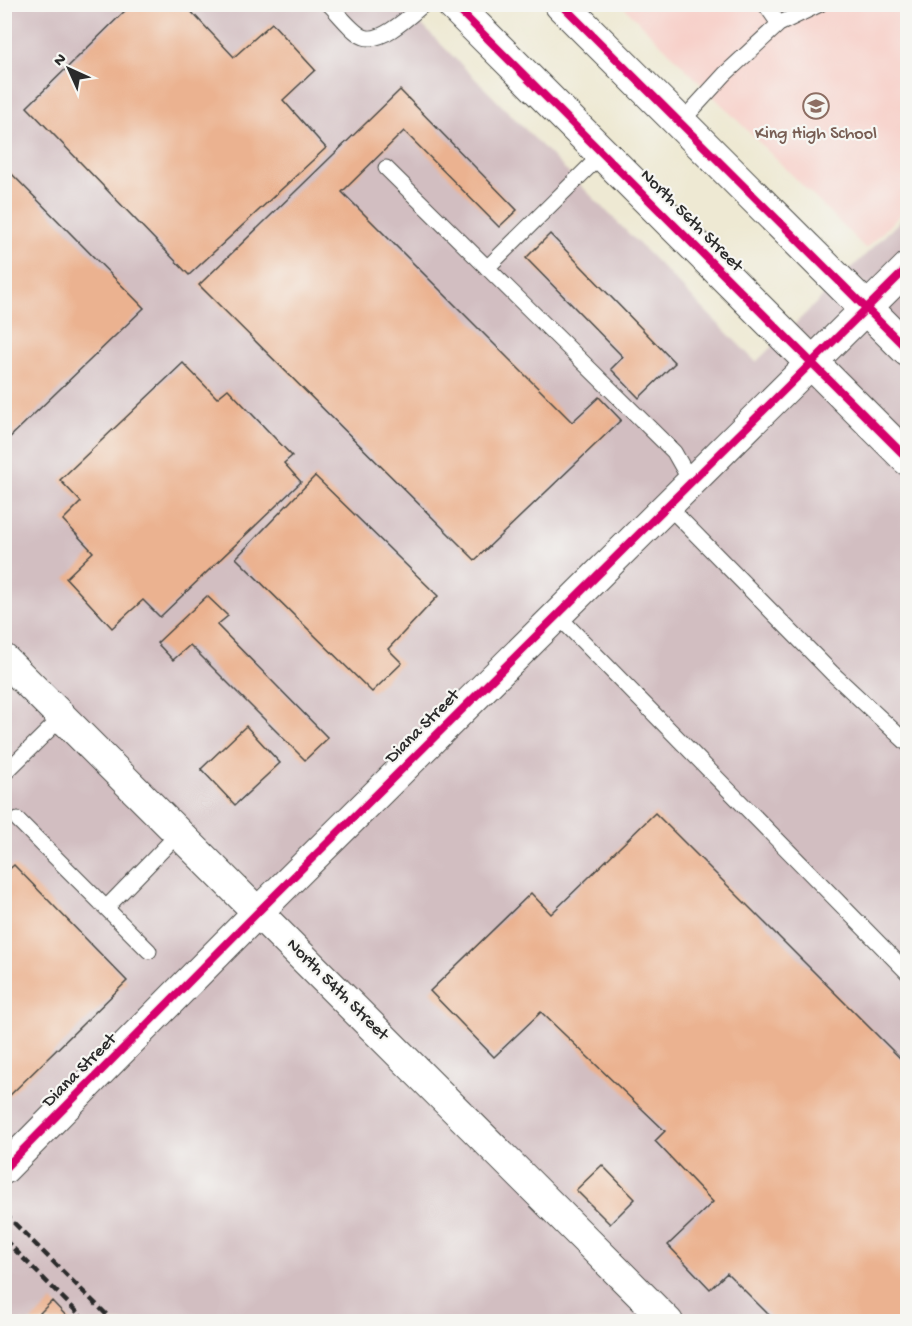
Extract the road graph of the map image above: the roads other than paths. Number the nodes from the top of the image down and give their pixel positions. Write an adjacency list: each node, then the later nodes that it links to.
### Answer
1 (329, 4): 2 (lane)
2 (424, 4)
3 (453, 4): 9 (main road, North 56th Street)
4 (561, 4): 8 (main road)
5 (765, 4): 7 (lane)
6 (820, 4): 7 (lane)
7 (779, 24): 8 (lane)
8 (681, 122): 13 (main road)
9 (602, 154): 12 (lane); 15 (main road, North 56th Street)
10 (386, 168): 12 (lane)
11 (908, 267): 13 (street, Diana Street)
12 (487, 268): 17 (lane)
13 (865, 308): 14 (main road); 15 (street, Diana Street)
14 (908, 350)
15 (810, 362): 16 (main road, North 56th Street); 17 (street, Diana Street)
16 (908, 459)
17 (691, 482): 18 (street, Diana Street)
18 (666, 505): 19 (street, Diana Street); 22 (lane)
19 (557, 615): 27 (street, Diana Street); 29 (lane)
20 (4, 659): 21 (street, North 54th Street)
21 (62, 717): 23 (lane); 25 (street, North 54th Street)
22 (908, 744)
23 (4, 774)
24 (18, 820): 26 (lane)
25 (179, 833): 26 (lane); 27 (street, North 54th Street)
26 (106, 908): 28 (lane)
27 (258, 912): 30 (street, Diana Street); 31 (street, North 54th Street)
28 (149, 951)
29 (908, 972)
30 (4, 1169)
31 (668, 1322)

